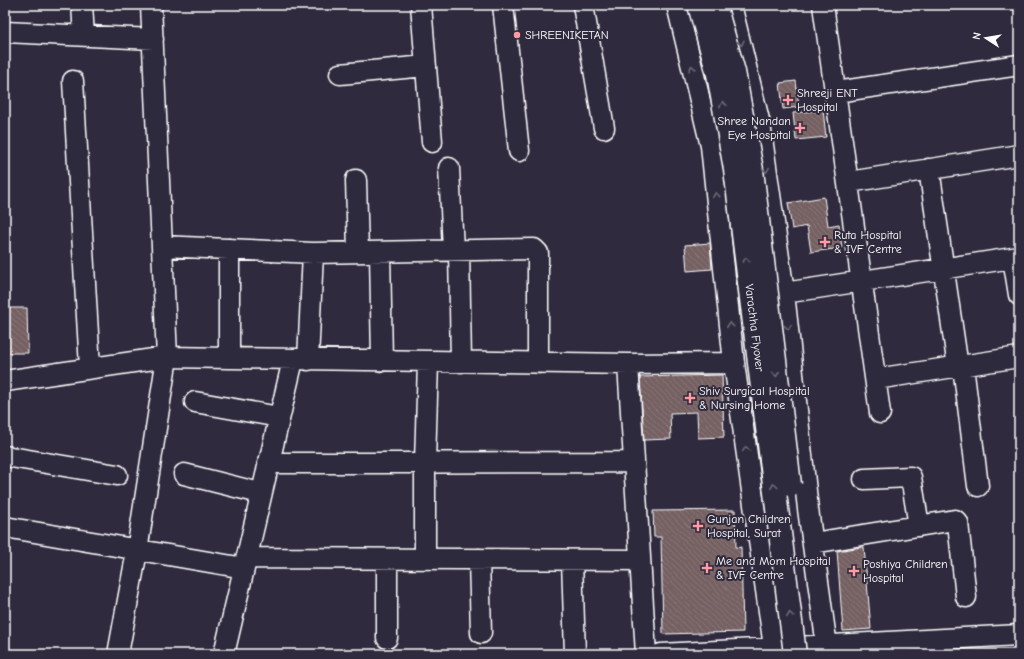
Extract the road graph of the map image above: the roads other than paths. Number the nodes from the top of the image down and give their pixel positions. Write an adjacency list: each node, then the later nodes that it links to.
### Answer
1 (82, 5): 12 (street)
2 (151, 5): 13 (street)
3 (421, 5): 15 (street)
4 (503, 5): 21 (street)
5 (583, 5): 19 (street)
6 (698, 5): 85 (main road, Varachha Flyover, one-way to 6, bridge)
7 (715, 5): 79 (main road, Varachha Flyover, one-way to 79, bridge)
8 (731, 5): 36 (street, one-way to 36)
9 (823, 5): 18 (street)
10 (681, 6): 46 (street, one-way to 10)
11 (5, 29): 12 (street)
12 (84, 36): 13 (street)
13 (153, 39): 27 (street)
14 (1019, 65): 18 (street)
15 (426, 66): 16 (street); 20 (street)
16 (340, 74)
17 (73, 81): 49 (street)
18 (836, 92): 26 (street)
19 (604, 128)
20 (432, 142)
21 (519, 151)
22 (1019, 155): 24 (street)
23 (449, 168): 29 (street)
24 (929, 169): 26 (street); 34 (street)
25 (356, 180): 30 (street)
26 (849, 182): 35 (street)
27 (162, 246): 28 (street); 38 (street)
28 (229, 249): 32 (street); 40 (street)
29 (456, 250): 31 (street); 44 (street); 45 (street)
30 (358, 252): 31 (street); 32 (street)
31 (380, 252): 42 (street)
32 (313, 253): 41 (street)
33 (1016, 257): 34 (street); 37 (street)
34 (942, 268): 35 (street); 48 (street)
35 (861, 281): 36 (street); 50 (street)
36 (784, 293): 66 (street, one-way to 66)
37 (1019, 295)
38 (167, 357): 40 (street); 49 (street); 67 (street)
39 (1019, 357): 48 (street)
40 (229, 358): 41 (street)
41 (300, 360): 42 (street); 54 (street)
42 (382, 361): 43 (street)
43 (428, 362): 44 (street); 58 (street)
44 (461, 362): 45 (street)
45 (538, 363): 47 (street)
46 (734, 363): 47 (street); 78 (street, one-way to 46)
47 (628, 364): 56 (street)
48 (960, 366): 50 (street); 62 (street)
49 (90, 367): 51 (street)
50 (876, 379): 53 (street)
51 (5, 381)
52 (195, 402): 54 (street)
53 (880, 414)
54 (279, 417): 57 (street)
55 (5, 456): 60 (street)
56 (633, 462): 58 (street); 72 (street)
57 (268, 463): 58 (street); 63 (street)
58 (425, 463): 69 (street)
59 (184, 474): 63 (street)
60 (117, 475)
61 (864, 480): 64 (street)
62 (978, 486)
63 (260, 493): 73 (street)
64 (919, 526): 66 (street); 74 (street)
65 (5, 527): 67 (street)
66 (813, 543): 79 (street)
67 (137, 551): 73 (street); 80 (street)
68 (387, 559): 69 (street); 73 (street); 77 (street)
69 (426, 559): 70 (street)
70 (479, 559): 71 (street); 75 (street)
71 (572, 560): 72 (street); 82 (street)
72 (640, 560): 83 (street)
73 (245, 563): 81 (street)
74 (966, 597)
75 (481, 633)
76 (1019, 635): 79 (street)
77 (387, 638)
78 (774, 651): 79 (street); 84 (street)
79 (822, 651)
80 (118, 654)
81 (224, 654)
82 (574, 654)
83 (646, 654)
84 (661, 654)
85 (795, 654)

